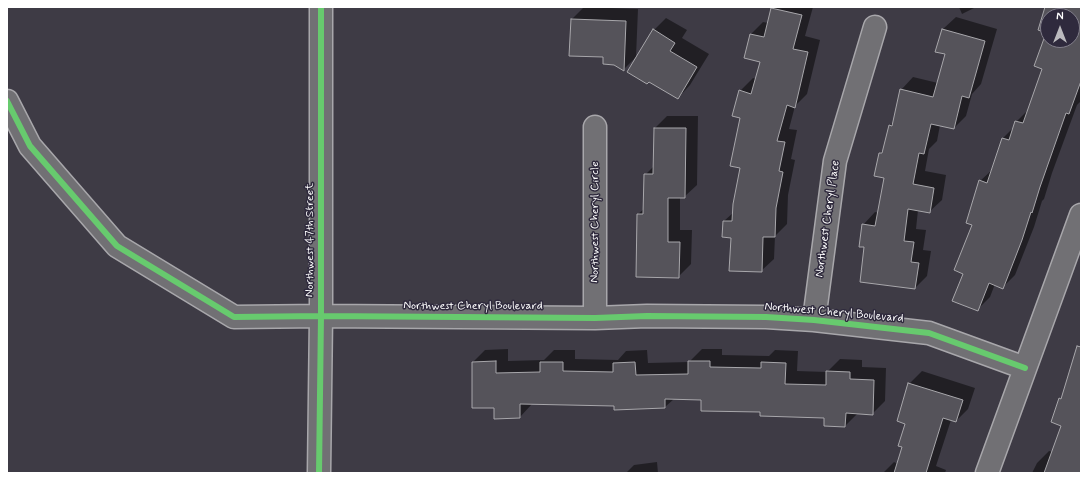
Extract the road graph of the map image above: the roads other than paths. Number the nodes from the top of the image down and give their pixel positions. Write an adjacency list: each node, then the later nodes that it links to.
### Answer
1 (321, 7): 6 (street, Northwest 47th Street)
2 (875, 27): 8 (street, Northwest Cheryl Place)
3 (7, 101): 6 (street, Northwest Cheryl Boulevard)
4 (595, 127): 7 (street, Northwest Cheryl Circle)
5 (1081, 215): 9 (street)
6 (321, 316): 7 (street, Northwest Cheryl Boulevard); 10 (street, Northwest 47th Street)
7 (595, 318): 8 (street, Northwest Cheryl Boulevard)
8 (814, 320): 9 (street, Northwest Cheryl Boulevard)
9 (1025, 368): 11 (street)
10 (319, 473)
11 (987, 473)

